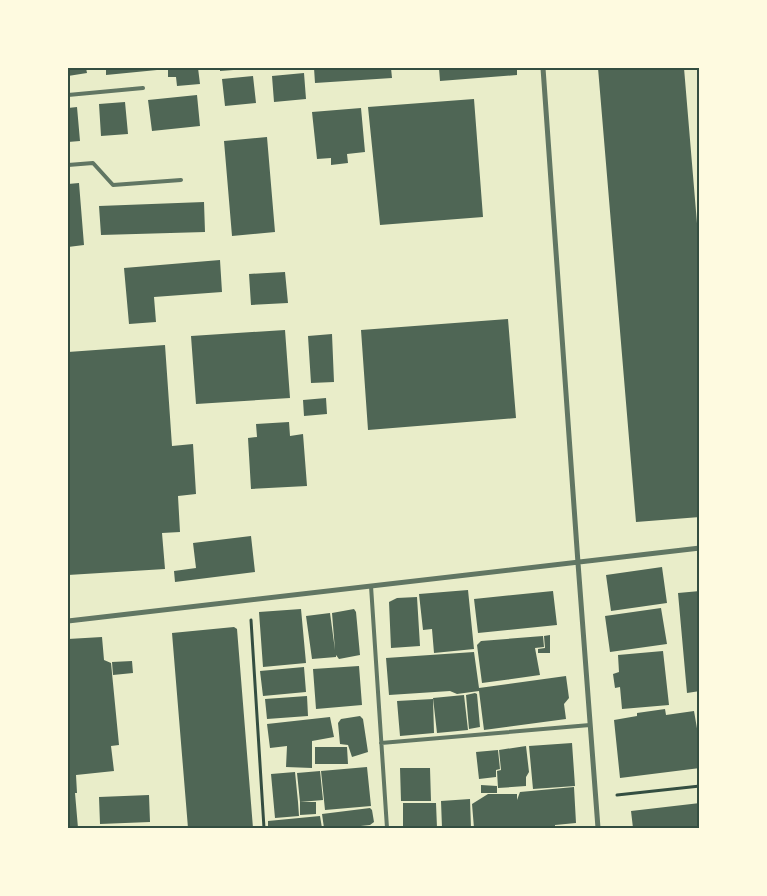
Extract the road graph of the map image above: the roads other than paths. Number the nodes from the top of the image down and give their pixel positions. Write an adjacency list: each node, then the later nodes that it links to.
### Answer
1 (542, 68): 7 (street)
2 (143, 88): 3 (lane)
3 (68, 95)
4 (68, 165): 5 (lane)
5 (181, 180)
6 (700, 548): 7 (street)
7 (578, 563): 8 (street); 10 (street)
8 (370, 586): 9 (street); 11 (lane)
9 (68, 621)
10 (590, 725): 11 (lane); 13 (street)
11 (381, 743): 12 (lane)
12 (387, 828)
13 (598, 828)

